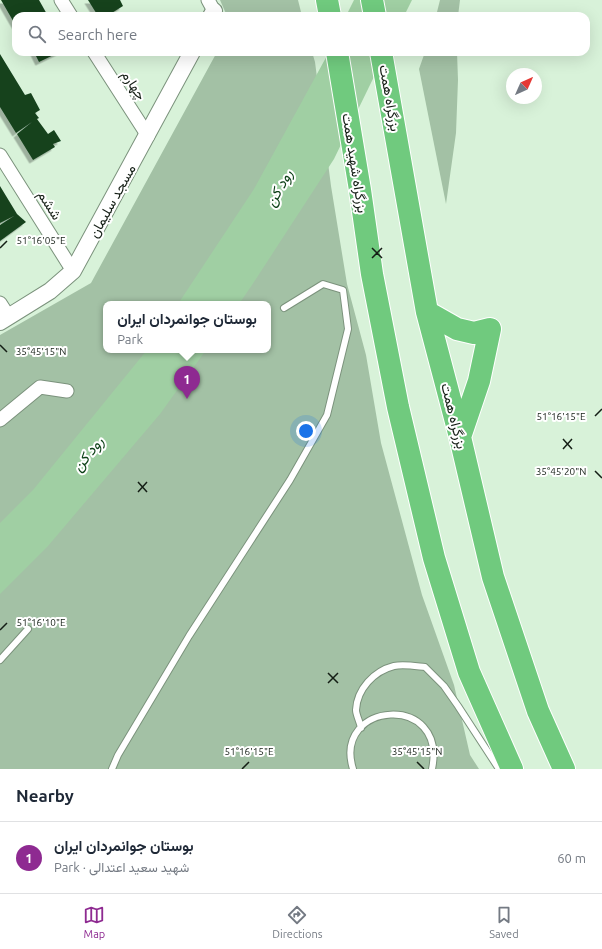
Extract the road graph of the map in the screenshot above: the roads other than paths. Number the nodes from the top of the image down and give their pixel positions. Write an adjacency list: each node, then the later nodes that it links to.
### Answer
1 (61, 0): 4 (street)
2 (327, 0): 5 (highway)
3 (372, 0): 6 (highway)
4 (68, 12)
5 (329, 12)
6 (374, 12)
7 (97, 56): 11 (street, چهارم)
8 (190, 56): 11 (street, مسجد سلیمان)
9 (338, 56): 28 (highway, بزرگراه شهید همت)
10 (382, 56): 16 (highway, بزرگراه همت)
11 (148, 136): 13 (street, مسجد سلیمان)
12 (0, 155): 13 (street, ششم)
13 (73, 271): 17 (street, مسجد سلیمان)
14 (0, 303): 17 (street)
15 (284, 308): 24 (lane)
16 (427, 312): 20 (highway, بزرگراه همت); 20 (highway)
17 (4, 320)
18 (68, 391): 19 (street)
19 (0, 420)
20 (460, 437): 29 (highway, بزرگراه همت)
21 (28, 628): 22 (lane)
22 (0, 660)
23 (361, 728): 25 (lane); 26 (lane); 27 (lane)
24 (112, 769)
25 (352, 769)
26 (432, 769)
27 (498, 769)
28 (512, 769)
29 (564, 769)

